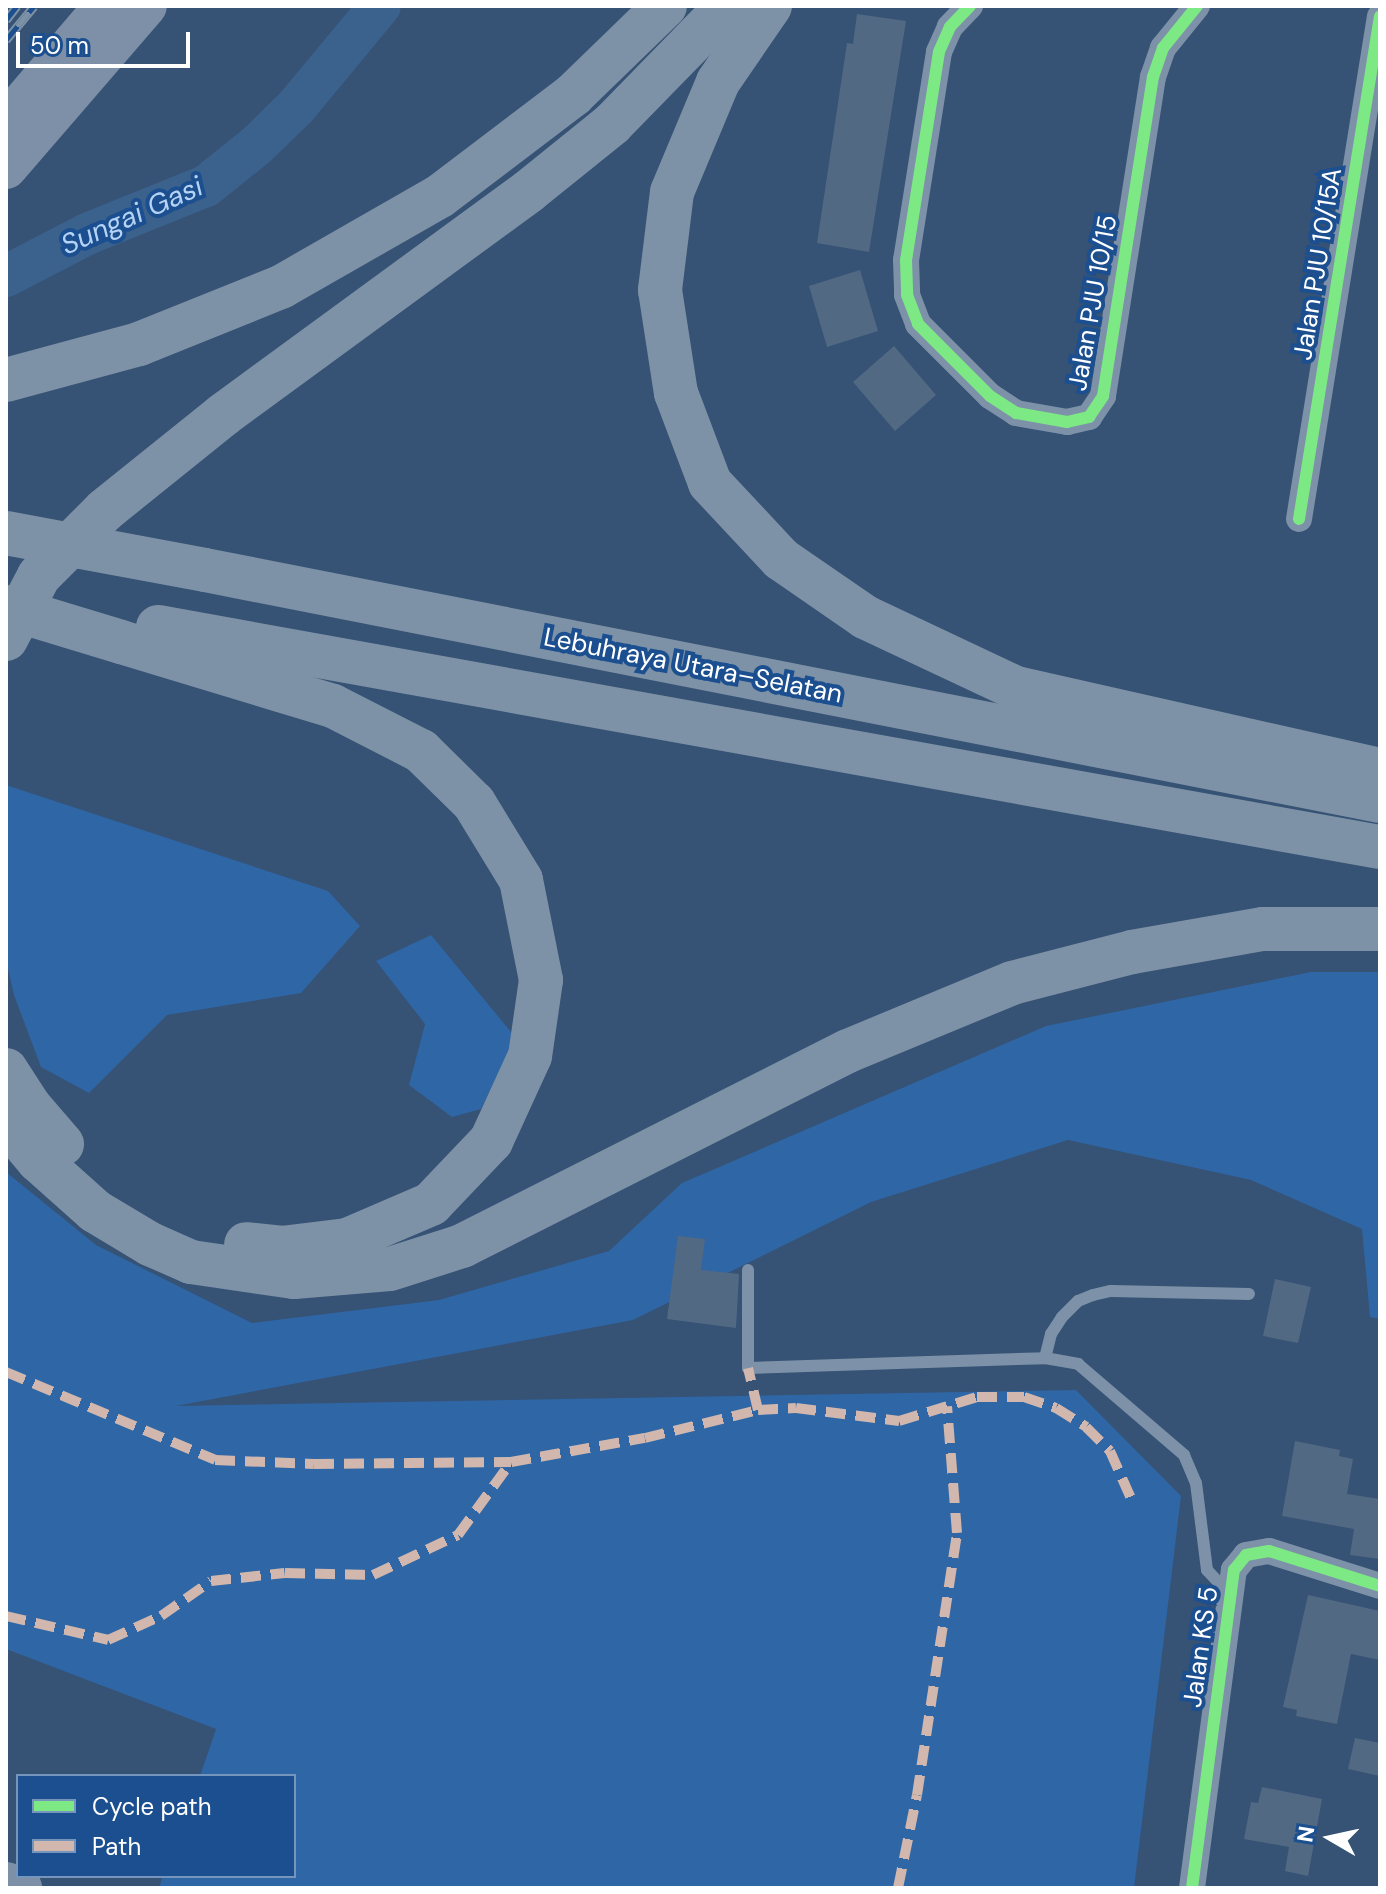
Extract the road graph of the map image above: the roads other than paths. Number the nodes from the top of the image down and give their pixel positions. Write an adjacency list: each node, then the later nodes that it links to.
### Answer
1 (105, 6): 10 (highway)
2 (146, 6): 11 (highway)
3 (665, 6): 12 (highway)
4 (685, 6): 15 (highway)
5 (727, 6): 19 (highway)
6 (770, 6): 20 (highway)
7 (970, 6): 8 (street, Jalan PJU 10/15)
8 (1197, 6)
9 (1380, 16): 13 (street, Jalan PJU 10/15A)
10 (6, 122)
11 (6, 168)
12 (6, 380)
13 (1299, 519)
14 (6, 533): 21 (highway, Lebuhraya Utara–Selatan, bridge)
15 (6, 589)
16 (6, 599): 18 (highway, Lebuhraya Utara–Selatan)
17 (6, 607): 18 (highway, bridge)
18 (115, 630): 22 (highway, Lebuhraya Utara–Selatan); 24 (highway)
19 (6, 639)
20 (1380, 770)
21 (1380, 801)
22 (1380, 847)
23 (1380, 929): 25 (highway)
24 (6, 1070)
25 (6, 1122)
26 (748, 1270): 28 (lane)
27 (1249, 1294): 28 (lane)
28 (1045, 1358): 30 (lane)
29 (1380, 1586): 30 (street, Jalan KS 5)
30 (1229, 1594): 33 (street, Jalan KS 5)
31 (6, 1883): 32 (highway)
32 (21, 1888)
33 (1192, 1888)

